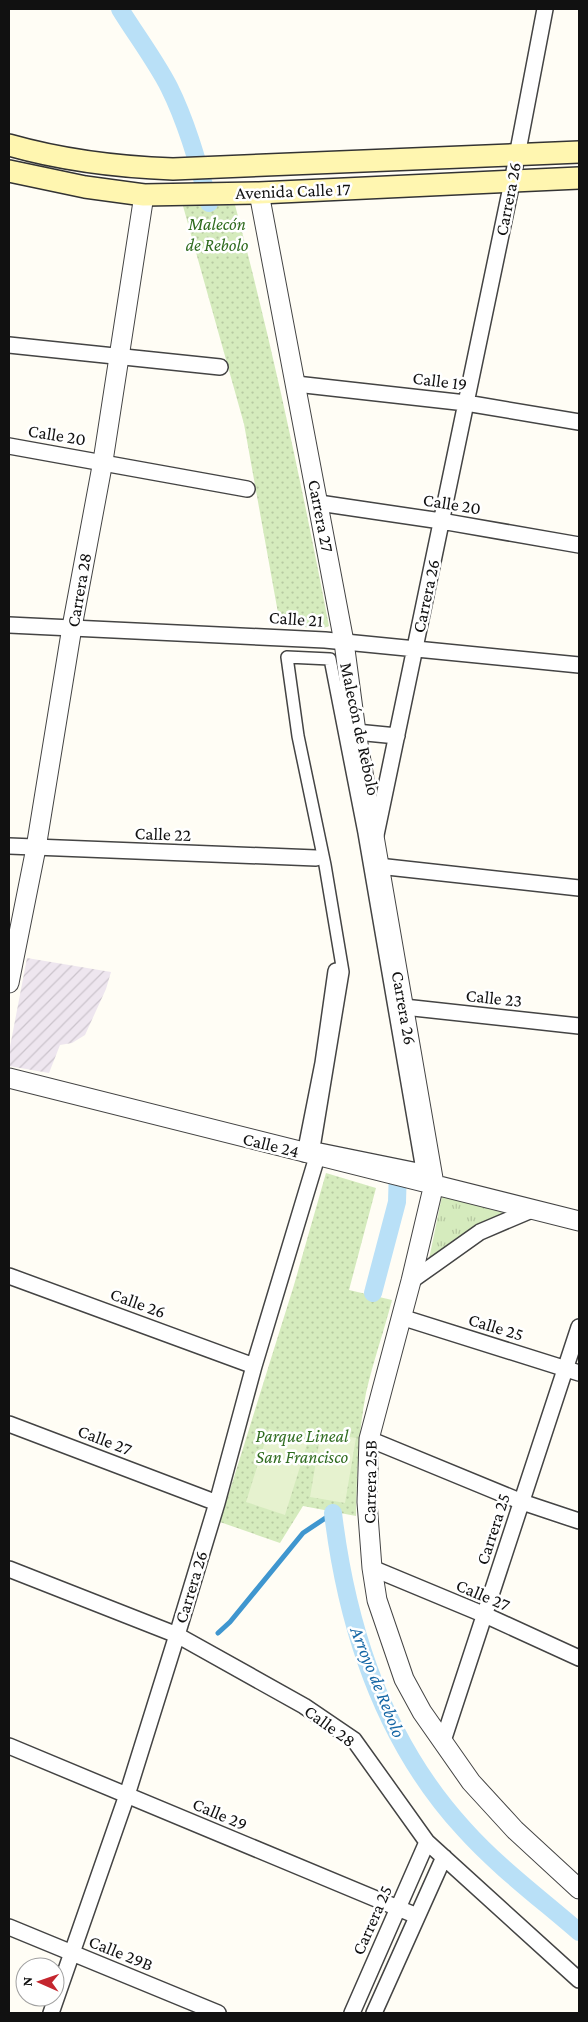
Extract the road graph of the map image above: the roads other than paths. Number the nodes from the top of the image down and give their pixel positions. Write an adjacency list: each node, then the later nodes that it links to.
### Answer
1 (545, 9): 4 (street, Carrera 26)
2 (9, 145): 4 (main road, Avenida Calle 17)
3 (579, 152): 4 (main road, Avenida Calle 17)
4 (516, 155): 7 (street, Carrera 26)
5 (9, 171): 9 (main road, Avenida Calle 17)
6 (579, 178): 7 (main road, Avenida Calle 17)
7 (512, 182): 8 (main road, Avenida Calle 17); 14 (street, Carrera 26)
8 (259, 193): 9 (main road, Avenida Calle 17); 13 (street, Carrera 27)
9 (144, 195): 11 (street, Carrera 28)
10 (9, 345): 11 (street)
11 (118, 357): 12 (street); 17 (street, Carrera 28)
12 (220, 367)
13 (296, 384): 14 (street, Calle 19); 19 (street, Carrera 27)
14 (466, 403): 15 (street, Calle 19); 20 (street, Carrera 26)
15 (579, 422)
16 (9, 446): 17 (street, Calle 20)
17 (103, 461): 18 (street, Calle 20); 23 (street, Carrera 28)
18 (247, 488)
19 (319, 503): 20 (street, Calle 20); 24 (street, Carrera 27)
20 (441, 521): 21 (street, Calle 20); 25 (street, Carrera 26)
21 (579, 545)
22 (9, 625): 23 (street, Calle 21)
23 (72, 627): 24 (street, Calle 21); 31 (street, Carrera 28)
24 (344, 642): 25 (street, Calle 21); 27 (street, Carrera 27)
25 (415, 648): 26 (street, Calle 21); 28 (street, Carrera 26)
26 (579, 665)
27 (356, 732): 28 (street); 29 (street, Carrera 27)
28 (397, 736): 29 (street, Carrera 26)
29 (375, 841): 33 (street, Carrera 26)
30 (9, 846): 31 (street, Calle 22)
31 (36, 848): 32 (street, Calle 22); 36 (street, Carrera 28)
32 (316, 858)
33 (378, 866): 34 (street); 37 (street, Carrera 26)
34 (579, 888)
35 (336, 971): 40 (street, Carrera 26)
36 (9, 983)
37 (404, 1007): 38 (street, Calle 23); 41 (street, Carrera 26)
38 (579, 1026)
39 (9, 1078): 40 (street, Calle 24)
40 (312, 1153): 40 (street, Malecón de Rebolo); 41 (street, Calle 24); 48 (street, Carrera 26)
41 (426, 1182): 42 (street, Calle 24); 45 (street, Carrera 25B)
42 (534, 1209): 43 (street, Calle 24); 45 (street)
43 (579, 1221)
44 (9, 1276): 48 (street, Calle 26)
45 (411, 1281): 46 (street, Carrera 25B)
46 (401, 1318): 49 (street, Calle 25); 51 (street, Carrera 25B)
47 (579, 1328): 49 (street, Carrera 25)
48 (254, 1366): 53 (street, Carrera 26)
49 (573, 1370): 52 (street, Carrera 25)
50 (9, 1424): 53 (street, Calle 27)
51 (369, 1439): 52 (street); 56 (street, Carrera 25B)
52 (522, 1502): 54 (street); 57 (street, Carrera 25)
53 (217, 1503): 58 (street, Carrera 26)
54 (579, 1521)
55 (9, 1568): 58 (street, Calle 28)
56 (372, 1568): 57 (street, Calle 27); 60 (street, Carrera 25B)
57 (485, 1615): 59 (street, Calle 27); 60 (street, Carrera 25)
58 (177, 1635): 62 (street, Carrera 26); 63 (street, Calle 28)
59 (579, 1658)
60 (443, 1741): 65 (street)
61 (9, 1746): 62 (street, Calle 29)
62 (127, 1795): 66 (street, Calle 29); 69 (street, Carrera 26)
63 (427, 1842): 64 (street, Calle 28); 66 (street, Carrera 25)
64 (444, 1857): 67 (street); 70 (street, Calle 28)
65 (579, 1889)
66 (398, 1908): 67 (street, Calle 29); 71 (street, Carrera 25)
67 (417, 1916): 72 (street)
68 (9, 1927): 69 (street, Calle 29B)
69 (72, 1953): 73 (street, Carrera 26); 74 (street, Calle 29B)
70 (579, 1980)
71 (354, 2008): 72 (street)
72 (377, 2012)
73 (51, 2013)
74 (218, 2013)

